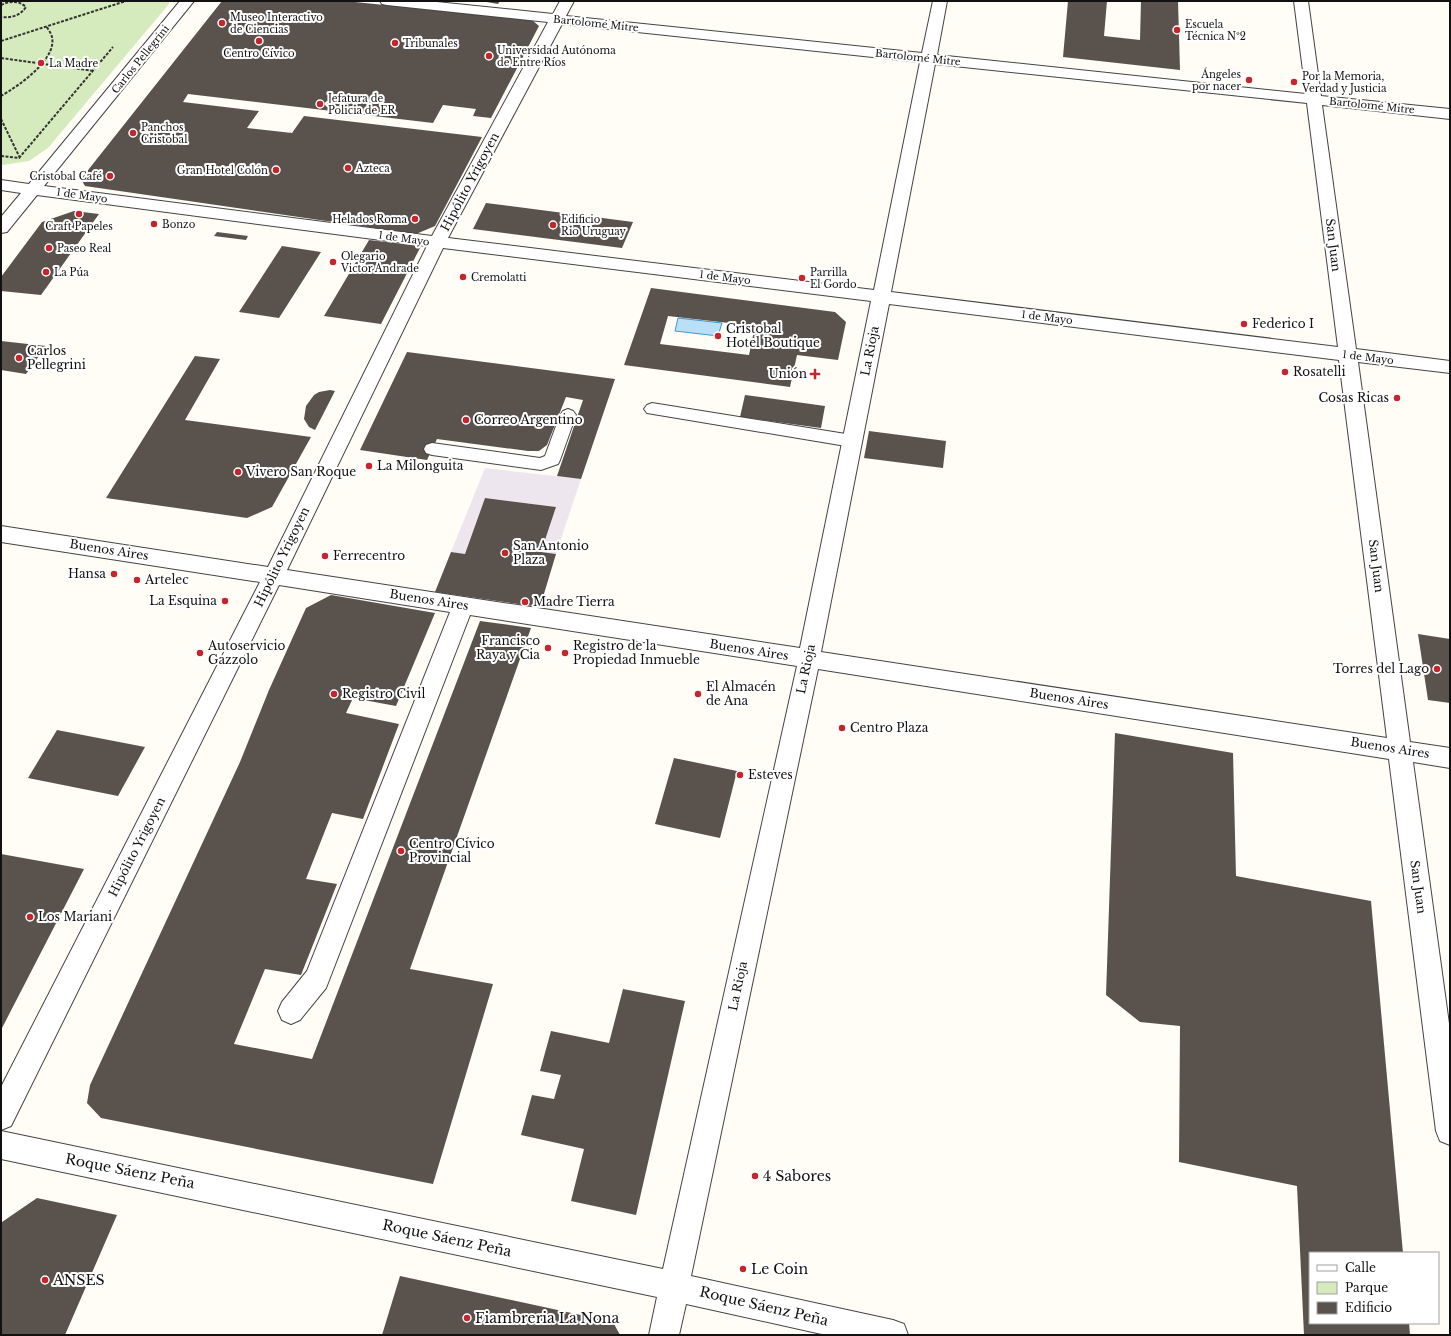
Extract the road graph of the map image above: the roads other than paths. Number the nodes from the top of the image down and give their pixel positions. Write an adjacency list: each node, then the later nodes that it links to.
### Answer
1 (187, 1): 11 (street, Carlos Pellegrini)
2 (387, 1): 6 (street, Bartolomé Mitre)
3 (567, 1): 6 (street, Hipólito Yrigoyen)
4 (940, 1): 7 (street, La Rioja)
5 (1301, 1): 8 (street, San Juan)
6 (558, 19): 7 (street, Bartolomé Mitre); 13 (street, Hipólito Yrigoyen)
7 (928, 58): 8 (street, Bartolomé Mitre); 14 (street, La Rioja)
8 (1314, 99): 9 (street, Bartolomé Mitre); 15 (street, San Juan)
9 (1450, 114)
10 (1, 185): 11 (street, 1 de Mayo)
11 (33, 189): 12 (street, Carlos Pellegrini); 13 (street, 1 de Mayo)
12 (1, 228)
13 (438, 242): 14 (street, 1 de Mayo); 22 (street, Hipólito Yrigoyen)
14 (880, 296): 15 (street, 1 de Mayo); 19 (street, La Rioja)
15 (1348, 354): 16 (street, 1 de Mayo); 25 (street, San Juan)
16 (1450, 367)
17 (652, 409): 19 (lane)
18 (568, 416): 20 (lane)
19 (852, 441): 24 (street, La Rioja)
20 (432, 450)
21 (1, 534): 22 (street, Buenos Aires)
22 (274, 575): 23 (street, Buenos Aires); 28 (street, Hipólito Yrigoyen)
23 (463, 606): 24 (street, Buenos Aires); 27 (street)
24 (809, 659): 25 (street, Buenos Aires); 31 (street, La Rioja)
25 (1400, 750): 26 (street, Buenos Aires); 29 (street, San Juan)
26 (1450, 758)
27 (291, 1011)
28 (1, 1116)
29 (1450, 1132)
30 (1, 1145): 31 (street, Roque Sáenz Peña)
31 (674, 1286): 32 (street, La Rioja); 33 (street, Roque Sáenz Peña)
32 (664, 1335)
33 (893, 1335)

